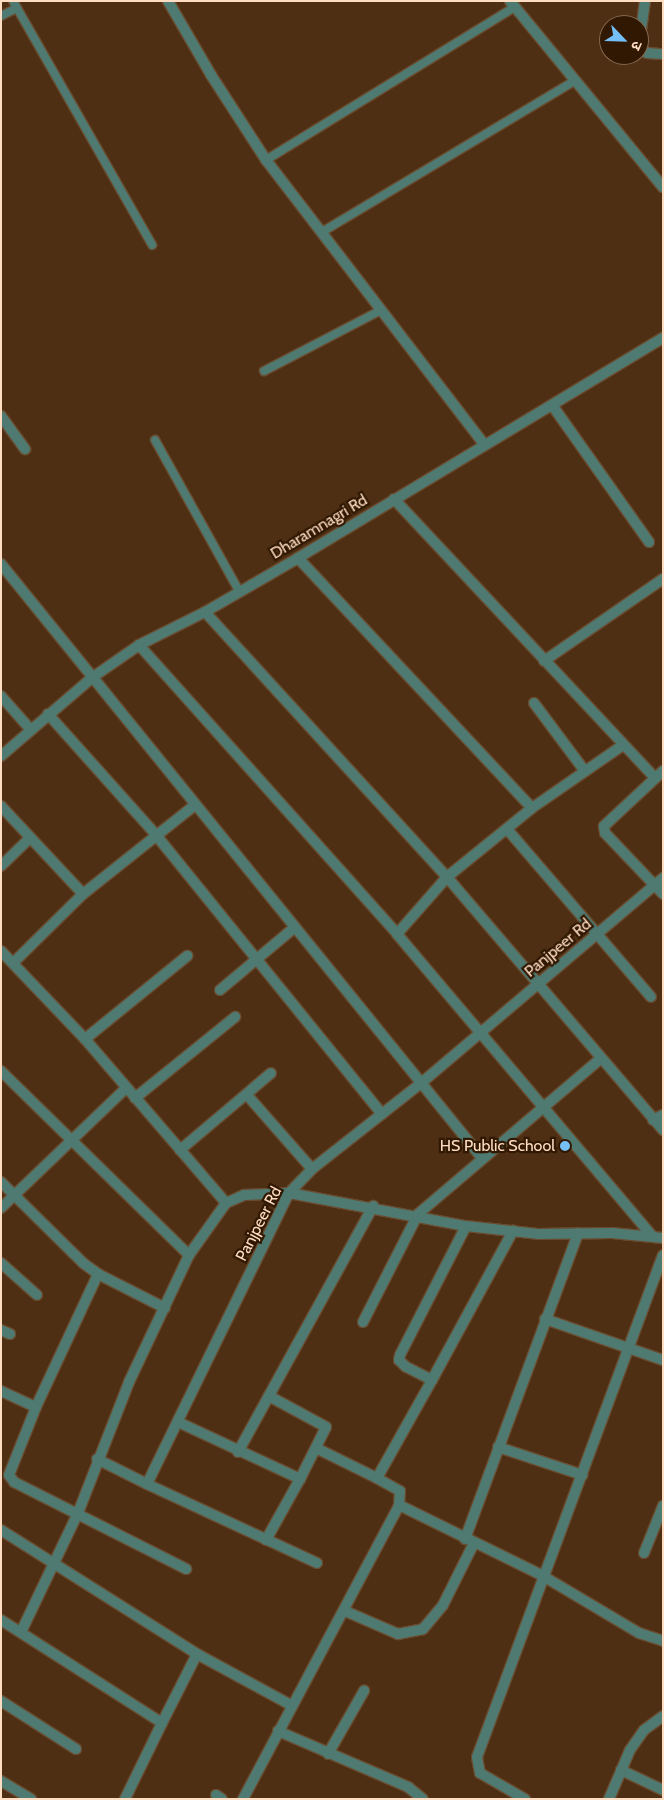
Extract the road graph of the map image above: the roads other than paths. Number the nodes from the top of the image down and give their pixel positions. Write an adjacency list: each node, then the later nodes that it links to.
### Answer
1 (645, 1): 6 (street)
2 (171, 2): 8 (street)
3 (513, 4): 7 (street); 8 (lane)
4 (15, 5): 5 (lane); 11 (lane)
5 (1, 16)
6 (663, 54)
7 (574, 81): 9 (street); 10 (lane)
8 (266, 160): 10 (street)
9 (663, 187)
10 (322, 232): 12 (street)
11 (152, 245)
12 (380, 310): 14 (lane); 18 (street)
13 (663, 338): 15 (street, Dharamnagri Rd)
14 (264, 371)
15 (552, 405): 18 (street, Dharamnagri Rd); 21 (street)
16 (1, 416): 19 (street)
17 (155, 440): 25 (lane)
18 (485, 445): 20 (street, Dharamnagri Rd)
19 (25, 449)
20 (394, 499): 22 (street, Dharamnagri Rd); 28 (street)
21 (649, 542)
22 (298, 558): 25 (street, Dharamnagri Rd); 40 (street)
23 (1, 564): 29 (street)
24 (663, 579): 28 (street)
25 (239, 591): 26 (street, Dharamnagri Rd)
26 (205, 612): 27 (street, Dharamnagri Rd); 45 (street)
27 (139, 645): 29 (street, Dharamnagri Rd); 50 (street)
28 (544, 661): 34 (street)
29 (93, 677): 32 (street, Dharamnagri Rd); 38 (street)
30 (1, 696): 33 (street)
31 (534, 703): 36 (street)
32 (48, 714): 33 (street, Dharamnagri Rd); 42 (street)
33 (31, 730): 35 (street, Dharamnagri Rd)
34 (623, 745): 36 (street); 37 (street)
35 (1, 756)
36 (584, 770): 40 (street)
37 (659, 775): 46 (street)
38 (195, 804): 42 (street); 49 (street)
39 (1, 806): 43 (street)
40 (532, 808): 41 (street)
41 (507, 829): 45 (street); 51 (street)
42 (156, 835): 47 (street); 54 (street)
43 (30, 838): 44 (street); 47 (street)
44 (1, 866)
45 (448, 877): 50 (street); 56 (street)
46 (659, 882): 48 (street); 51 (street, Panjpeer Rd)
47 (83, 894): 55 (street)
48 (663, 894)
49 (294, 928): 54 (street); 65 (street)
50 (397, 934): 60 (street)
51 (597, 935): 56 (street, Panjpeer Rd); 58 (street)
52 (1, 951): 55 (street)
53 (187, 956): 61 (street)
54 (257, 960): 57 (street); 70 (street)
55 (13, 963): 61 (street)
56 (537, 985): 60 (street, Panjpeer Rd); 62 (street)
57 (220, 990)
58 (651, 997)
59 (235, 1017): 68 (street)
60 (482, 1032): 65 (street, Panjpeer Rd); 69 (street)
61 (85, 1039): 66 (street)
62 (600, 1059): 69 (street); 71 (street)
63 (1, 1071): 73 (street)
64 (271, 1073): 67 (street)
65 (420, 1084): 70 (street, Panjpeer Rd); 75 (street)
66 (126, 1088): 68 (street); 73 (street)
67 (247, 1094): 74 (street); 76 (street)
68 (135, 1098): 74 (street)
69 (542, 1107): 75 (street); 87 (street)
70 (382, 1114): 76 (street, Panjpeer Rd)
71 (658, 1117): 72 (street)
72 (663, 1130)
73 (70, 1140): 79 (street); 88 (street)
74 (180, 1150): 80 (street)
75 (482, 1158): 83 (street)
76 (312, 1169): 78 (street, Panjpeer Rd)
77 (1, 1182): 79 (street)
78 (289, 1193): 80 (street); 81 (street); 102 (street, Panjpeer Rd)
79 (14, 1195): 82 (street); 91 (street)
80 (226, 1202): 88 (street)
81 (373, 1206): 83 (street); 100 (street)
82 (1, 1208)
83 (418, 1214): 84 (street); 95 (street)
84 (466, 1226): 85 (street); 98 (street)
85 (512, 1231): 86 (street); 98 (street)
86 (578, 1233): 87 (street); 94 (street)
87 (658, 1237)
88 (189, 1255): 93 (street)
89 (663, 1255): 96 (street)
90 (1, 1263): 92 (street)
91 (98, 1274): 93 (street); 101 (street)
92 (37, 1295)
93 (164, 1308): 106 (street)
94 (546, 1319): 96 (street); 103 (street)
95 (364, 1322)
96 (629, 1348): 97 (street); 107 (street)
97 (663, 1360)
98 (432, 1380): 109 (street)
99 (1, 1391): 101 (street)
100 (269, 1396): 104 (street); 105 (street)
101 (36, 1407): 113 (street)
102 (178, 1422): 105 (street); 110 (street, Panjpeer Rd)
103 (498, 1447): 107 (street); 116 (street)
104 (318, 1449): 108 (street); 109 (street)
105 (238, 1452): 108 (street)
106 (97, 1459): 110 (street); 113 (street)
107 (582, 1476): 121 (street)
108 (300, 1478): 115 (street)
109 (377, 1478): 111 (street)
110 (147, 1484): 115 (street)
111 (399, 1505): 116 (street); 122 (street)
112 (663, 1506): 117 (street)
113 (78, 1513): 118 (street); 120 (street)
114 (1, 1530): 118 (street)
115 (266, 1540): 119 (street)
116 (469, 1541): 121 (street); 122 (street)
117 (644, 1553)
118 (54, 1562): 124 (street); 126 (street)
119 (317, 1564)
120 (186, 1569)
121 (543, 1576): 125 (street); 143 (street)
122 (345, 1611): 129 (street)
123 (1, 1620): 124 (street)
124 (21, 1632): 131 (street)
125 (663, 1641)
126 (197, 1654): 129 (street); 131 (street)
127 (364, 1692): 134 (street)
128 (1, 1701): 133 (street)
129 (291, 1705): 132 (street)
130 (663, 1716): 135 (street)
131 (162, 1723): 140 (street)
132 (278, 1731): 134 (street); 141 (street)
133 (76, 1749)
134 (328, 1754): 142 (street)
135 (621, 1770): 137 (street); 144 (street)
136 (1, 1781): 138 (street)
137 (663, 1790)
138 (16, 1795): 139 (street)
139 (31, 1799)
140 (125, 1799)
141 (243, 1799)
142 (423, 1799)
143 (525, 1799)
144 (609, 1799)

